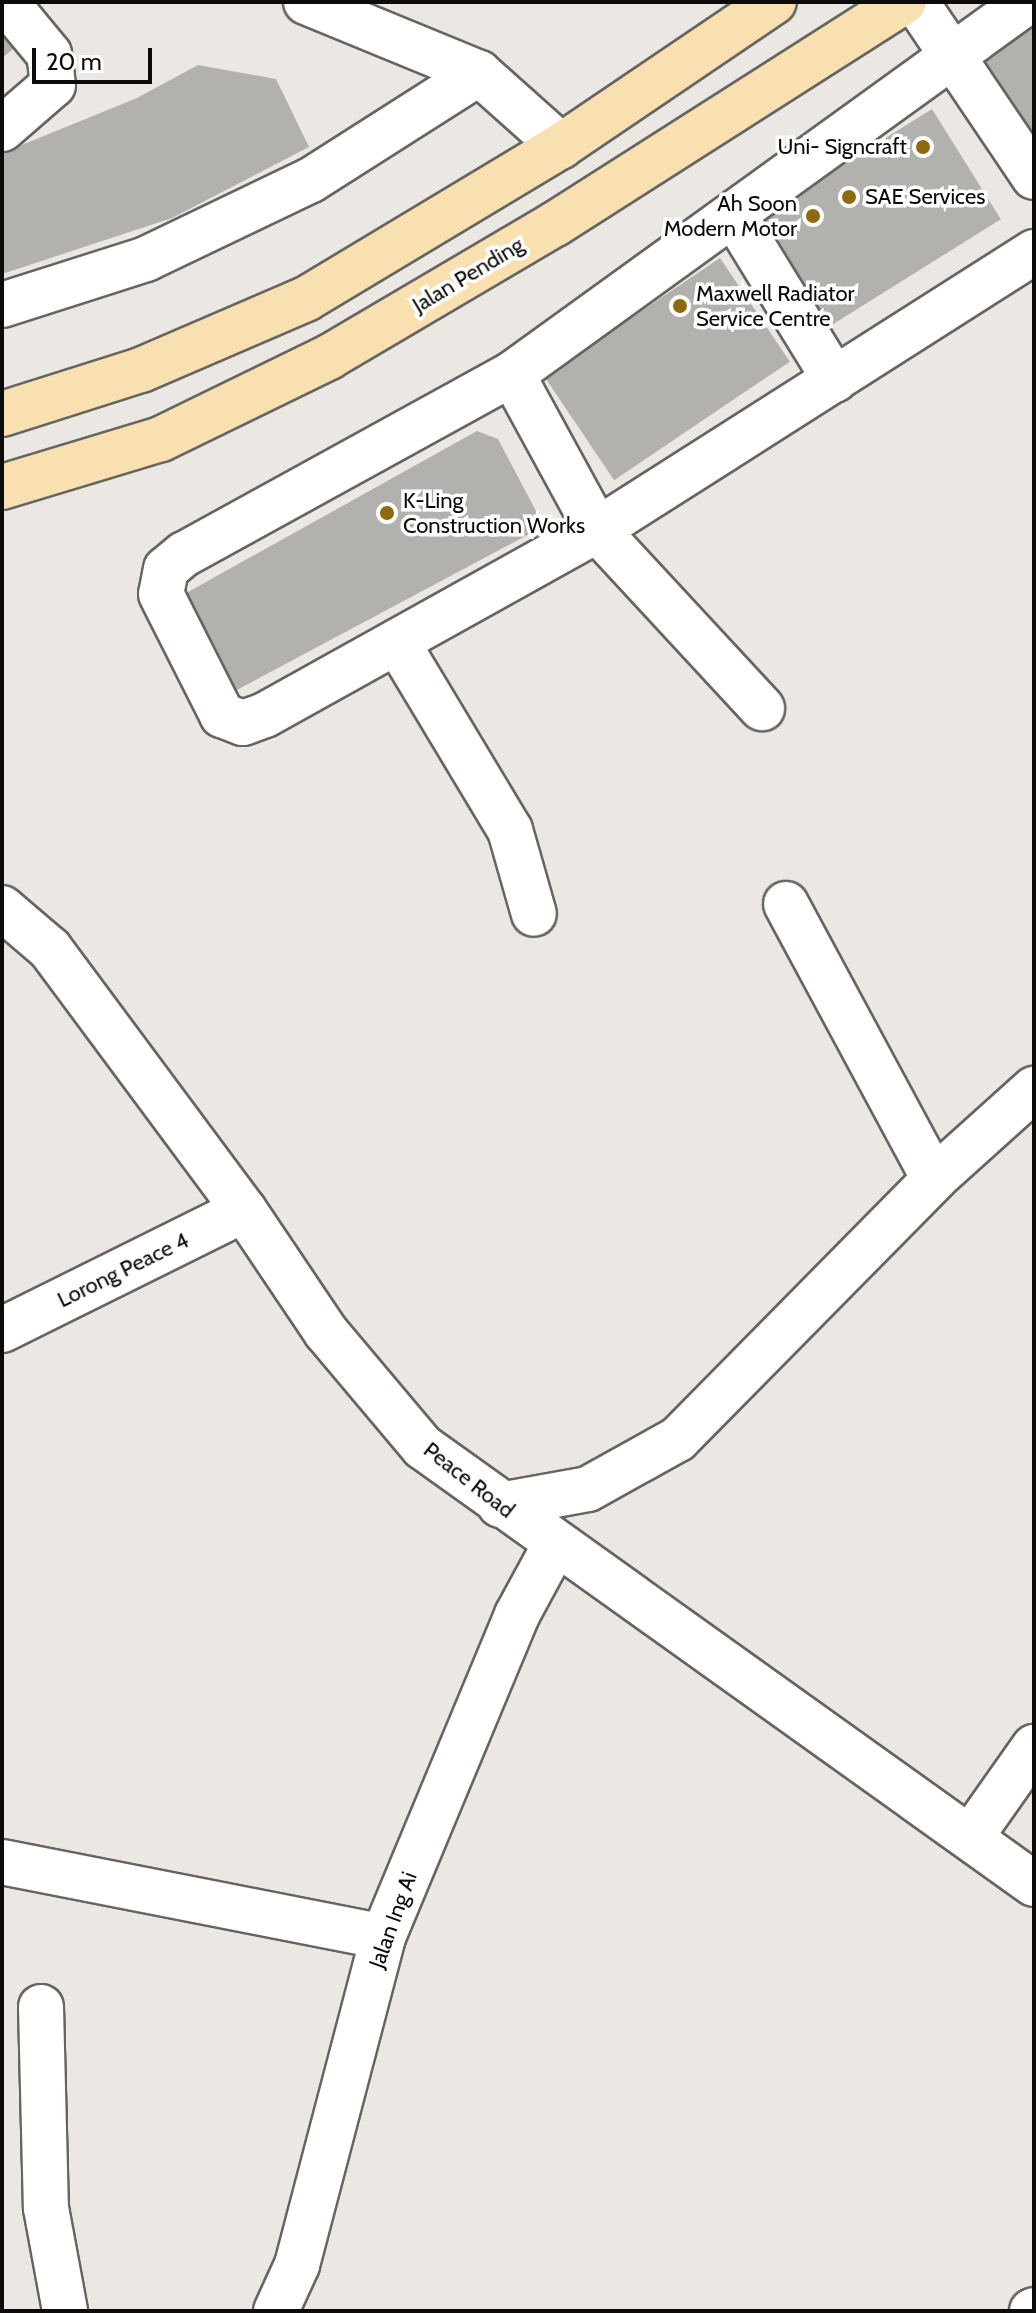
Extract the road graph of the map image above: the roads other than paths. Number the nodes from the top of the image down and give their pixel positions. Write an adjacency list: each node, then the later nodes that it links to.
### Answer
1 (6, 2): 9 (street)
2 (306, 2): 8 (street)
3 (774, 2): 10 (main road)
4 (904, 2): 18 (main road, Jalan Pending)
5 (916, 2): 7 (street)
6 (1027, 2): 7 (street)
7 (949, 54): 11 (street); 12 (street)
8 (479, 73): 10 (street); 14 (street)
9 (2, 129)
10 (561, 146): 17 (main road)
11 (1034, 177)
12 (735, 217): 15 (street); 16 (street)
13 (1034, 252): 16 (street)
14 (2, 305)
15 (512, 374): 19 (street); 20 (street)
16 (835, 380): 19 (street)
17 (2, 414)
18 (2, 487)
19 (597, 530): 20 (street); 21 (street)
20 (397, 642): 24 (street)
21 (762, 708)
22 (786, 904): 26 (street)
23 (2, 908): 27 (street, Peace Road)
24 (534, 914)
25 (1034, 1089): 26 (street)
26 (934, 1179): 29 (street)
27 (244, 1210): 28 (street, Lorong Peace 4); 29 (street, Peace Road)
28 (2, 1330)
29 (500, 1505): 30 (street, Peace Road)
30 (555, 1545): 32 (street, Peace Road); 35 (street, Jalan Ing Ai)
31 (1034, 1747): 32 (street)
32 (972, 1835): 34 (street, Peace Road)
33 (2, 1862): 35 (street)
34 (1034, 1884)
35 (383, 1937): 38 (street, Jalan Ing Ai)
36 (41, 2007): 37 (street)
37 (65, 2311)
38 (276, 2311)

